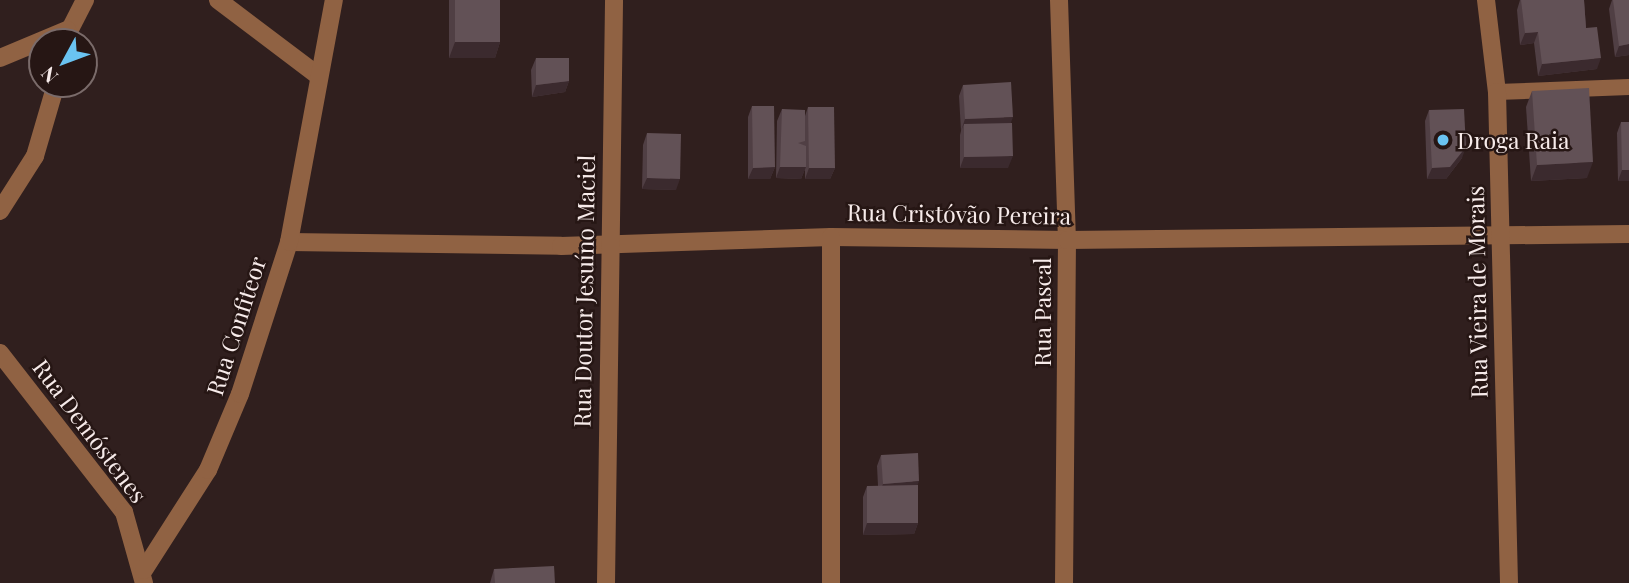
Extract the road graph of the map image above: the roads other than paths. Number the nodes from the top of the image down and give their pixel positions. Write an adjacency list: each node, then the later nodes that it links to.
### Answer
1 (218, 0): 10 (street)
2 (334, 0): 10 (street, Rua Confiteor)
3 (614, 0): 20 (street, Rua Doutor Jesuíno Maciel)
4 (1059, 0): 18 (street, Rua Pascal)
5 (1486, 0): 12 (street, Rua Vieira de Morais)
6 (78, 3): 7 (street)
7 (69, 28)
8 (28, 49): 9 (street)
9 (0, 58)
10 (317, 75): 19 (street, Rua Confiteor)
11 (1629, 87): 12 (lane)
12 (1497, 92): 15 (street, Rua Vieira de Morais)
13 (52, 98): 14 (street)
14 (0, 211)
15 (1500, 233): 16 (street, Rua Cristóvão Pereira); 18 (street, Rua Cristóvão Pereira); 26 (street, Rua Vieira de Morais)
16 (1629, 234)
17 (831, 237): 18 (street, Rua Cristóvão Pereira); 20 (street, Rua Cristóvão Pereira); 24 (street)
18 (1067, 240): 25 (street, Rua Pascal)
19 (289, 242): 20 (street, Rua Cristóvão Pereira); 22 (street, Rua Confiteor)
20 (608, 244): 23 (street, Rua Doutor Jesuíno Maciel)
21 (0, 353): 22 (street, Rua Demóstenes)
22 (144, 576)
23 (606, 583)
24 (831, 583)
25 (1064, 583)
26 (1509, 583)

